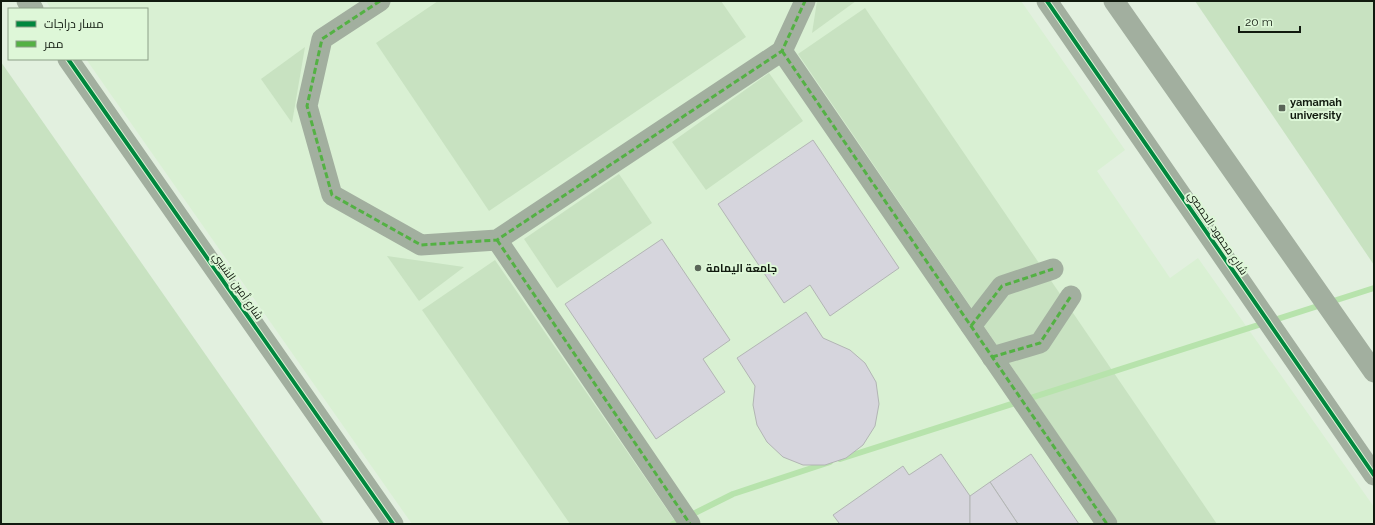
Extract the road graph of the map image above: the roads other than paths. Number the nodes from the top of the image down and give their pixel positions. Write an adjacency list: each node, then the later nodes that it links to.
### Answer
1 (380, 1): 7 (street)
2 (805, 1): 5 (street)
3 (1047, 1): 13 (street, شارع محمود الحمصي)
4 (1114, 1): 12 (street)
5 (782, 51): 7 (street); 10 (street)
6 (69, 60): 15 (street, شارع أمين الشيبي)
7 (497, 240): 14 (street)
8 (1053, 269): 10 (street)
9 (1071, 296): 11 (street)
10 (971, 326): 11 (street)
11 (992, 357): 16 (street)
12 (1374, 372)
13 (1374, 475)
14 (687, 523)
15 (393, 524)
16 (1107, 524)

